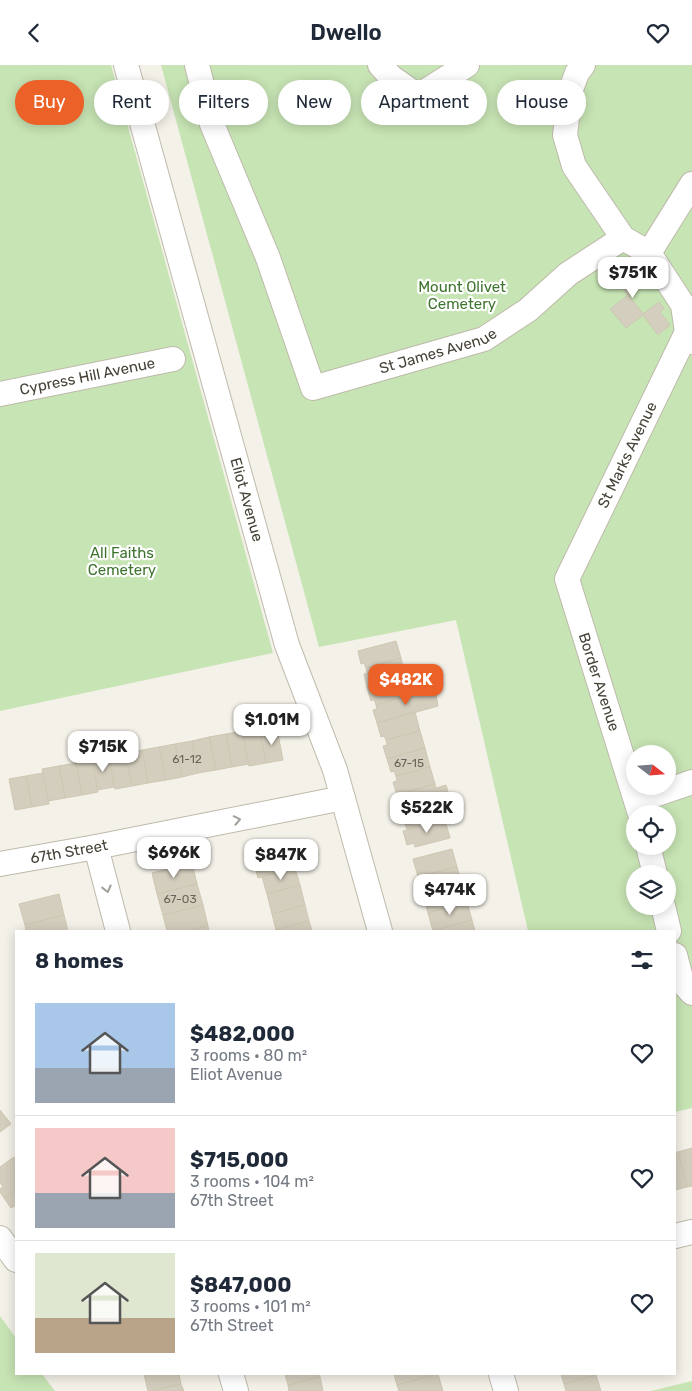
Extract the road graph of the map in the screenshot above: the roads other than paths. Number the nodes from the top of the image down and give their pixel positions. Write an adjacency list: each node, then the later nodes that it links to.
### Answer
1 (126, 65): 14 (street, Eliot Avenue)
2 (197, 65): 7 (street, St James Avenue)
3 (380, 65): 4 (street)
4 (467, 65)
5 (582, 65): 7 (street)
6 (692, 184): 8 (street)
7 (624, 238): 8 (street)
8 (649, 253): 9 (street)
9 (690, 337): 12 (street, St Marks Avenue)
10 (173, 359): 11 (street, Cypress Hill Avenue)
11 (0, 394)
12 (567, 579): 15 (street, Border Avenue)
13 (692, 782): 16 (street)
14 (343, 798): 17 (street, 67th Street, one-way to 14); 21 (street, Eliot Avenue)
15 (638, 805)
16 (643, 805)
17 (96, 847): 18 (street, 67th Street); 20 (street, one-way to 20)
18 (0, 864)
19 (665, 915): 22 (street)
20 (118, 930)
21 (380, 930)
22 (669, 930)
23 (676, 959): 24 (street)
24 (692, 993)
25 (692, 1232): 26 (street)
26 (676, 1236)
27 (0, 1238): 28 (street)
28 (15, 1258)
29 (231, 1375): 31 (street)
30 (501, 1375): 32 (street)
31 (236, 1391)
32 (506, 1391)

